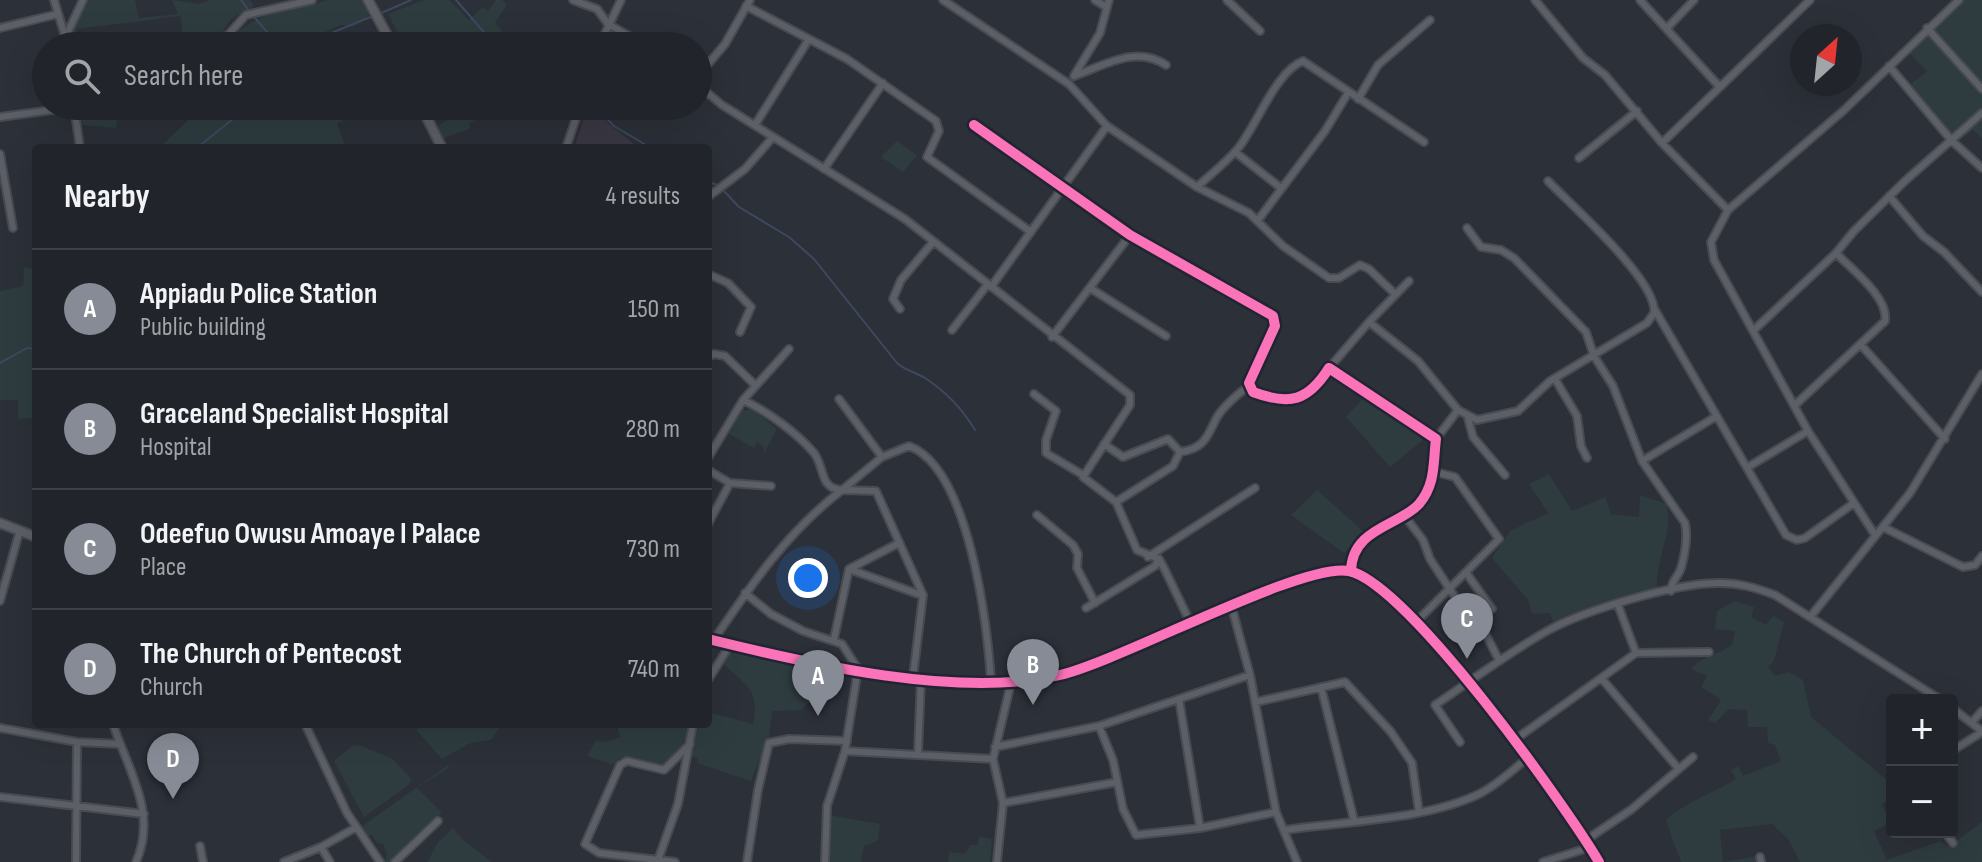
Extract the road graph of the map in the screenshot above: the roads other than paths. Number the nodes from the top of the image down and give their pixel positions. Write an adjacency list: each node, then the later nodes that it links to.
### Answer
1 (54, 0): 17 (street)
2 (83, 0): 25 (street)
3 (312, 0): 26 (street)
4 (573, 0): 19 (street)
5 (621, 0): 19 (street)
6 (943, 0): 36 (street)
7 (1095, 0): 16 (street)
8 (1227, 0): 23 (street)
9 (1535, 0): 42 (street)
10 (1640, 0): 20 (street)
11 (1694, 0): 20 (street)
12 (1810, 0): 37 (street)
13 (1959, 0): 22 (street)
14 (369, 2): 27 (street)
15 (748, 3): 30 (street); 31 (street)
16 (1107, 3): 34 (street)
17 (58, 14): 21 (street); 24 (street)
18 (1430, 20): 41 (street)
19 (608, 24): 28 (street); 29 (street)
20 (1668, 27): 37 (street)
21 (0, 28)
22 (1927, 28): 33 (street); 38 (street)
23 (1260, 31)
24 (65, 32)
25 (68, 32)
26 (231, 32)
27 (387, 32)
28 (605, 32)
29 (622, 32)
30 (809, 39): 35 (street); 49 (street)
31 (712, 59)
32 (1166, 65): 34 (street)
33 (1889, 66): 53 (street); 70 (street)
34 (1074, 76): 36 (street)
35 (883, 83): 63 (street); 74 (street)
36 (1069, 84): 51 (street)
37 (1718, 85): 55 (street)
38 (1982, 89)
39 (1348, 93): 41 (street); 59 (street); 66 (street)
40 (712, 95): 49 (street)
41 (1358, 99): 54 (street)
42 (1637, 111): 55 (street); 61 (street)
43 (32, 113): 45 (street)
44 (1982, 113): 53 (street)
45 (0, 117)
46 (76, 120): 56 (street)
47 (428, 120): 57 (street)
48 (575, 120): 58 (street)
49 (755, 125): 52 (street)
50 (974, 125): 67 (street)
51 (1107, 126): 65 (street); 67 (street)
52 (773, 137): 63 (street); 68 (street)
53 (1952, 141): 62 (street); 69 (street)
54 (1424, 142)
55 (1662, 143): 70 (street)
56 (79, 144)
57 (440, 144)
58 (567, 144)
59 (1235, 152): 65 (street); 66 (street)
60 (0, 154): 72 (street)
61 (1579, 158)
62 (1982, 168)
63 (824, 169): 76 (street)
64 (1548, 181): 85 (street)
65 (1197, 187): 71 (street)
66 (1281, 188): 71 (street)
67 (1061, 189): 74 (street); 75 (street)
68 (712, 194)
69 (1889, 196): 77 (street); 82 (street)
70 (1728, 210): 88 (street)
71 (1258, 220): 83 (street)
72 (13, 228)
73 (1467, 228): 95 (street)
74 (1031, 232): 80 (street)
75 (1130, 235): 81 (street); 100 (street)
76 (933, 242): 80 (street); 84 (street)
77 (1836, 253): 88 (street); 92 (street)
78 (712, 276): 89 (street)
79 (1409, 281): 83 (street)
80 (990, 286): 87 (street); 91 (street)
81 (1090, 288): 90 (street); 91 (street)
82 (1982, 292)
83 (1394, 293): 86 (street)
84 (900, 309)
85 (1655, 310): 95 (street); 106 (street)
86 (1369, 322): 96 (street); 105 (street)
87 (952, 330)
88 (1754, 330): 104 (street)
89 (740, 332)
90 (1166, 336)
91 (1052, 337): 111 (street)
92 (1861, 345): 104 (street); 110 (street)
93 (789, 349): 99 (street)
94 (712, 355): 99 (street)
95 (1594, 356): 98 (street); 116 (street)
96 (1329, 368): 100 (street); 109 (street)
97 (1982, 374): 110 (street)
98 (1555, 379): 107 (street); 115 (street)
99 (755, 385): 103 (street)
100 (1250, 386): 113 (street)
101 (1034, 394): 120 (street)
102 (839, 399): 114 (street)
103 (743, 400): 112 (street); 125 (street)
104 (1794, 406): 108 (street)
105 (1458, 410): 107 (street); 109 (street)
106 (1717, 416): 116 (street); 117 (street)
107 (1468, 418): 121 (street)
108 (1808, 431): 117 (street); 127 (street)
109 (1436, 439): 119 (street)
110 (1945, 439): 132 (street)
111 (1104, 444): 113 (street); 120 (street)
112 (712, 451)
113 (1180, 452): 126 (street)
114 (882, 457): 125 (street); 168 (street)
115 (1587, 458)
116 (1642, 461): 144 (street)
117 (1748, 467): 127 (street)
118 (712, 472): 122 (street)
119 (1435, 472): 128 (street); 142 (street)
120 (1083, 475): 126 (street)
121 (1505, 475)
122 (730, 483): 123 (street); 130 (street)
123 (771, 486)
124 (1255, 488): 138 (street)
125 (842, 490): 136 (street); 145 (street)
126 (1116, 502): 138 (street)
127 (1854, 503): 135 (street)
128 (1403, 514): 141 (street); 143 (street)
129 (1037, 515): 148 (street)
130 (712, 517)
131 (0, 523): 133 (street)
132 (1883, 527): 135 (street); 137 (street)
133 (20, 530): 134 (street); 147 (street)
134 (32, 535)
135 (1875, 535): 153 (street)
136 (899, 543): 140 (street); 146 (street)
137 (1982, 556)
138 (1148, 557): 139 (street)
139 (1159, 559): 148 (street); 155 (street)
140 (849, 569): 146 (street); 157 (street)
141 (1351, 571): 151 (street); 154 (street)
142 (1467, 574): 143 (street); 152 (street)
143 (1452, 589): 154 (street); 162 (street)
144 (1671, 591): 149 (street); 153 (street)
145 (745, 593): 156 (street); 157 (street)
146 (923, 595): 166 (street)
147 (0, 601)
148 (1095, 603): 150 (street)
149 (1618, 605): 161 (street); 162 (street)
150 (1086, 608)
151 (1232, 608): 155 (street); 165 (street)
152 (1492, 609)
153 (1811, 616): 172 (street)
154 (1416, 622): 170 (street)
155 (1191, 624): 169 (street)
156 (712, 639)
157 (834, 639): 163 (street)
158 (712, 640): 159 (street)
159 (730, 645): 163 (street); 164 (street)
160 (1709, 652): 161 (street)
161 (1636, 653): 167 (street)
162 (1499, 660): 170 (street)
163 (858, 669): 166 (street); 184 (street)
164 (712, 674)
165 (1250, 675): 173 (street); 174 (street)
166 (917, 677): 168 (street); 193 (street)
167 (1602, 679): 185 (street); 197 (street)
168 (991, 683): 169 (street)
169 (1011, 683): 190 (street)
170 (1468, 683): 185 (street); 187 (street)
171 (1321, 687): 174 (street); 203 (street); 205 (street)
172 (1932, 694)
173 (1179, 699): 178 (street); 208 (street)
174 (1256, 702): 202 (street)
175 (1982, 711): 177 (street)
176 (1958, 712): 177 (street)
177 (1972, 722): 183 (street)
178 (1099, 726): 190 (street); 198 (street)
179 (0, 728): 186 (street)
180 (114, 728): 188 (street)
181 (307, 728): 207 (street)
182 (692, 728): 189 (street)
183 (1982, 732): 191 (street)
184 (847, 741): 192 (street); 224 (street)
185 (1513, 741): 196 (street)
186 (77, 742): 188 (street); 201 (street)
187 (1460, 742)
188 (120, 744): 204 (street)
189 (690, 744): 215 (street); 215 (street)
190 (995, 747): 195 (street)
191 (1958, 747)
192 (845, 751): 193 (street); 225 (street)
193 (918, 753): 195 (street)
194 (1693, 757): 197 (street)
195 (993, 759): 200 (street)
196 (1526, 759): 203 (street); 211 (street)
197 (1678, 768): 211 (street)
198 (1117, 782): 200 (street); 208 (street)
199 (0, 797): 201 (street)
200 (1003, 803): 226 (street)
201 (78, 808): 204 (street); 216 (street)
202 (1276, 812): 208 (street); 209 (street)
203 (1419, 812): 205 (street)
204 (144, 814): 217 (street)
205 (1354, 820): 209 (street)
206 (438, 821): 222 (street)
207 (355, 828): 214 (street); 221 (street)
208 (1200, 828)
209 (1285, 830): 227 (street)
210 (1949, 838): 212 (street)
211 (1588, 843): 228 (street); 229 (street)
212 (1953, 843)
213 (200, 846): 218 (street)
214 (321, 847): 219 (street); 220 (street)
215 (658, 860): 223 (street)
216 (76, 862)
217 (136, 862)
218 (203, 862)
219 (284, 862)
220 (330, 862)
221 (380, 862)
222 (395, 862)
223 (675, 862)
224 (747, 862)
225 (825, 862)
226 (997, 862)
227 (1297, 862)
228 (1543, 862)
229 (1599, 862)

